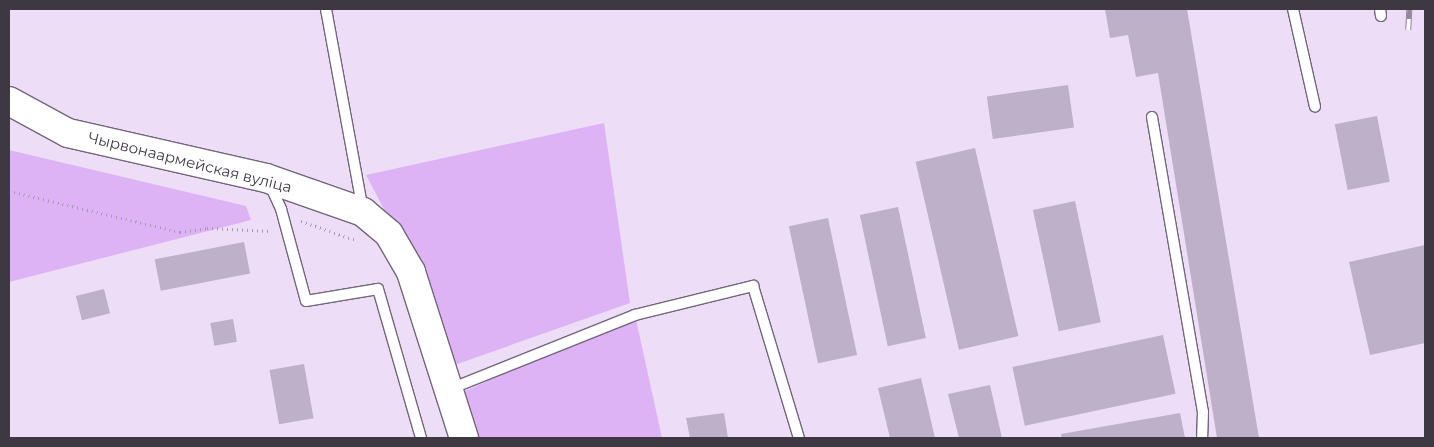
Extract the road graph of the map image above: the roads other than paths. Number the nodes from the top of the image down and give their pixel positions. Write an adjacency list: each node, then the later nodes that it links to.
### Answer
1 (326, 9): 7 (lane)
2 (1294, 9): 4 (lane)
3 (9, 101): 6 (street, Чырвонаармейская вуліца)
4 (1315, 107)
5 (1152, 117): 12 (lane)
6 (266, 178): 7 (street, Чырвонаармейская вуліца); 9 (lane)
7 (364, 212): 8 (street, Чырвонаармейская вуліца)
8 (449, 390): 10 (street, Чырвонаармейская вуліца); 11 (lane)
9 (421, 438)
10 (464, 438)
11 (799, 438)
12 (1202, 438)

